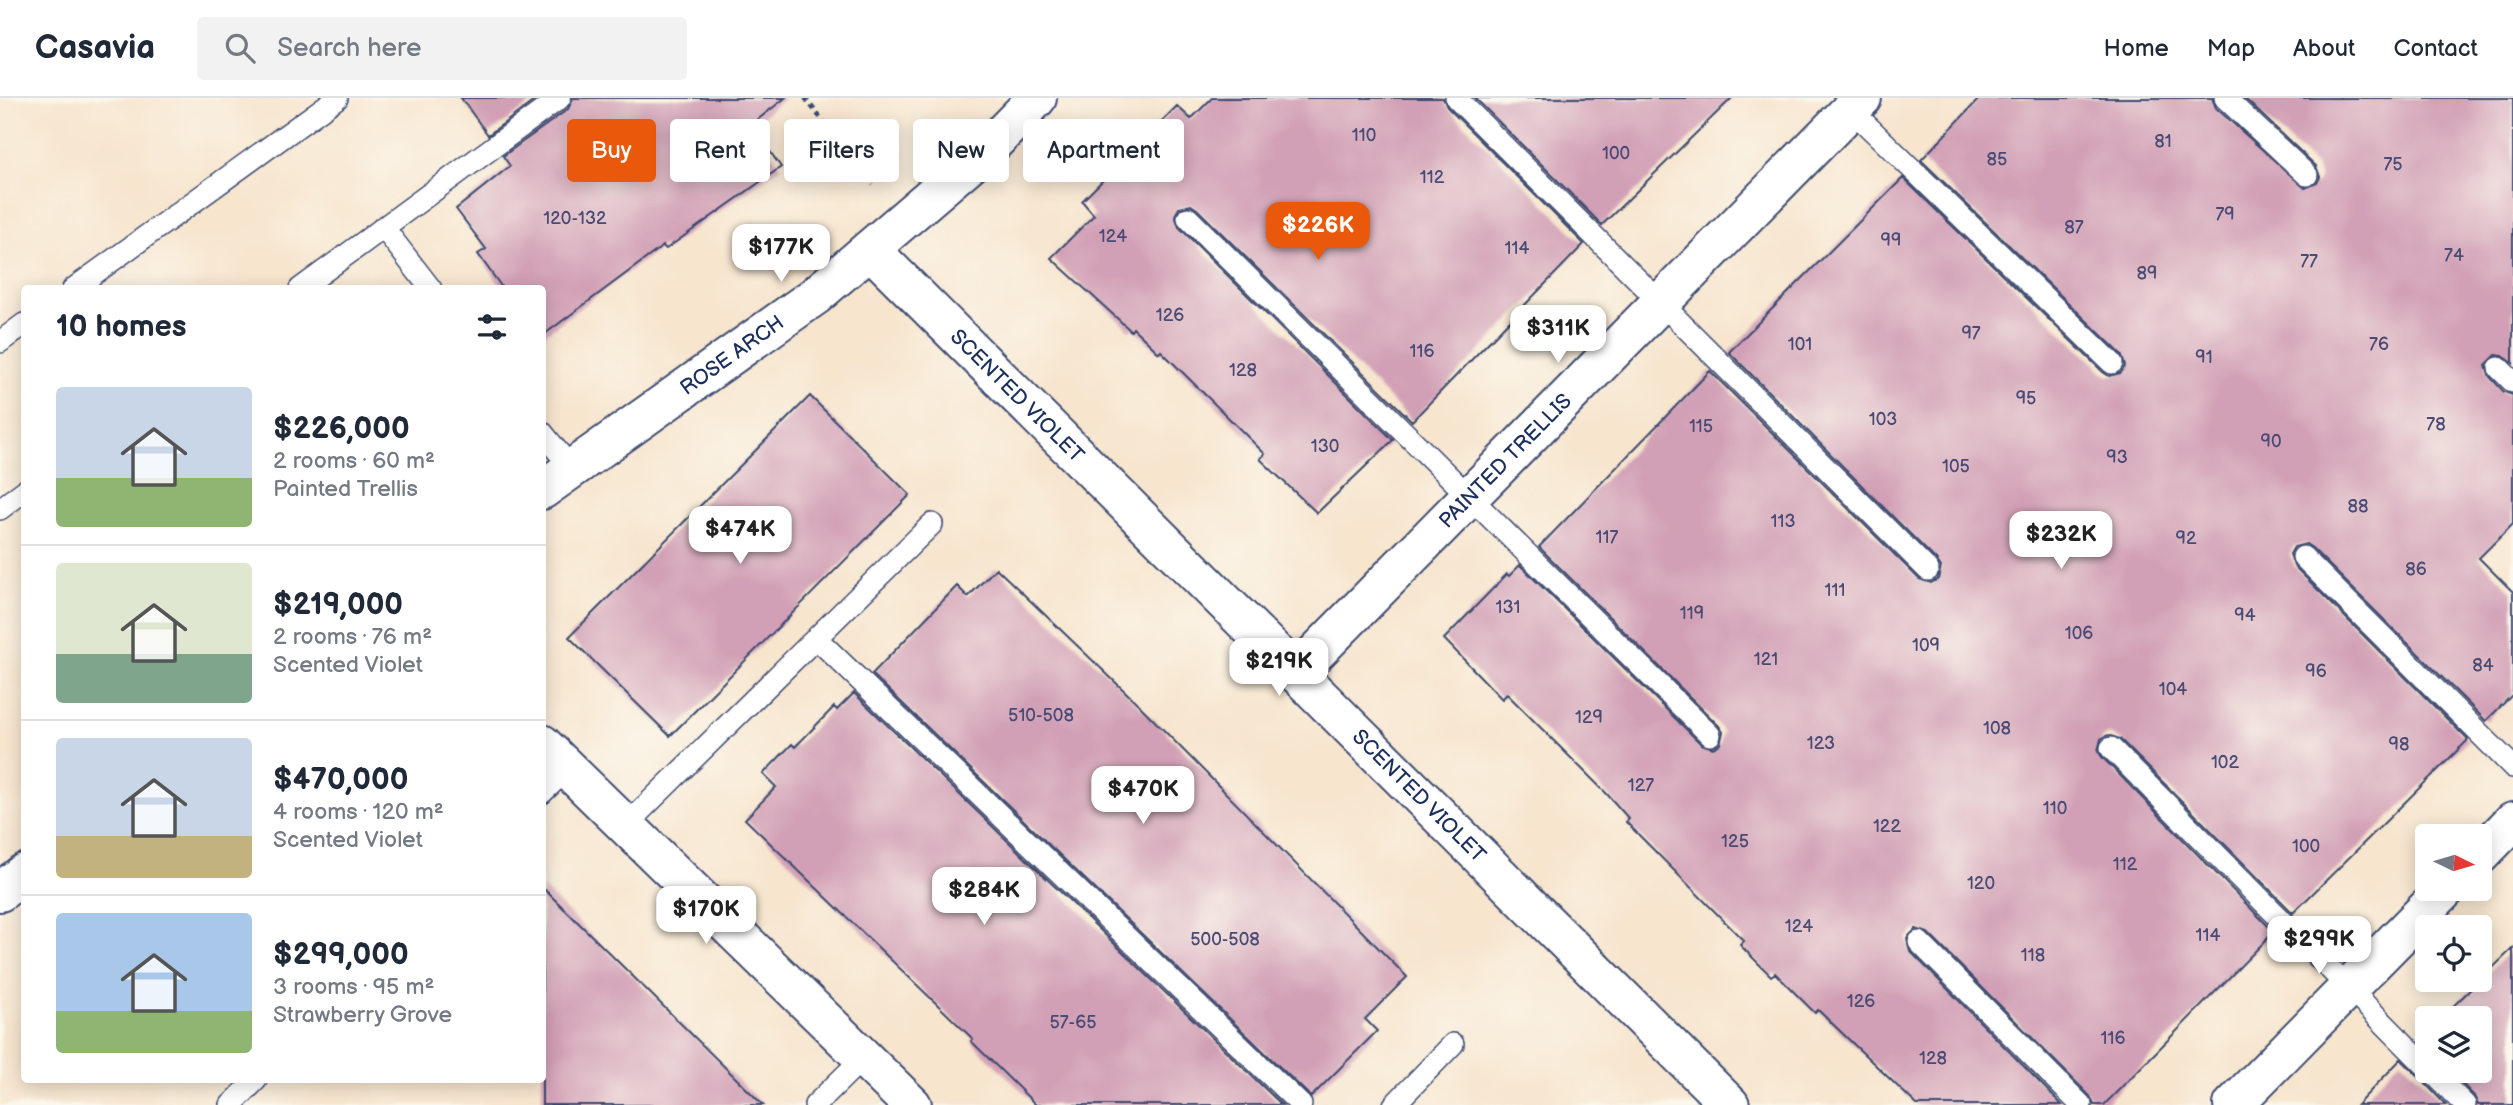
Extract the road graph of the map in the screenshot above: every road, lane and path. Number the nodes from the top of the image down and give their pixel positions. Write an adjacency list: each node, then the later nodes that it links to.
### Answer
1 (337, 98): 13 (lane)
2 (560, 98): 11 (lane)
3 (805, 98): 10 (path)
4 (1037, 98): 10 (street, ROSE ARCH)
5 (1456, 98): 16 (lane)
6 (2225, 98): 8 (lane)
7 (1850, 102): 16 (street, PAINTED TRELLIS); 19 (lane)
8 (2306, 175)
9 (1188, 218): 23 (lane)
10 (902, 221): 12 (street, ROSE ARCH)
11 (383, 227): 14 (lane); 15 (lane)
12 (870, 249): 21 (street, ROSE ARCH); 29 (street, SCENTED VIOLET)
13 (79, 285)
14 (305, 285)
15 (428, 285)
16 (1661, 302): 23 (street, PAINTED TRELLIS); 27 (lane)
17 (21, 326): 18 (lane)
18 (0, 342)
19 (2112, 363)
20 (546, 445): 21 (lane)
21 (557, 480)
22 (21, 493): 24 (lane)
23 (1469, 497): 29 (street, PAINTED TRELLIS); 30 (lane)
24 (0, 509)
25 (932, 524): 28 (lane)
26 (2303, 557): 32 (lane)
27 (1928, 570)
28 (817, 639): 35 (lane); 50 (lane)
29 (1296, 673): 52 (street, SCENTED VIOLET)
30 (1710, 735)
31 (2111, 748): 41 (lane)
32 (2513, 767)
33 (551, 769): 35 (street)
34 (2513, 821): 36 (street)
35 (625, 827): 44 (street)
36 (2492, 843)
37 (21, 875): 38 (street)
38 (0, 892)
39 (2434, 901): 41 (street)
40 (1919, 942): 53 (lane)
41 (2349, 988): 43 (lane); 54 (street)
42 (1453, 1044): 51 (lane)
43 (2415, 1055)
44 (863, 1058): 48 (lane); 49 (street)
45 (253, 1083): 47 (lane)
46 (2443, 1083): 55 (lane)
47 (231, 1105)
48 (815, 1105)
49 (912, 1105)
50 (1301, 1105)
51 (1394, 1105)
52 (1730, 1105)
53 (2081, 1105)
54 (2233, 1105)
55 (2465, 1105)

